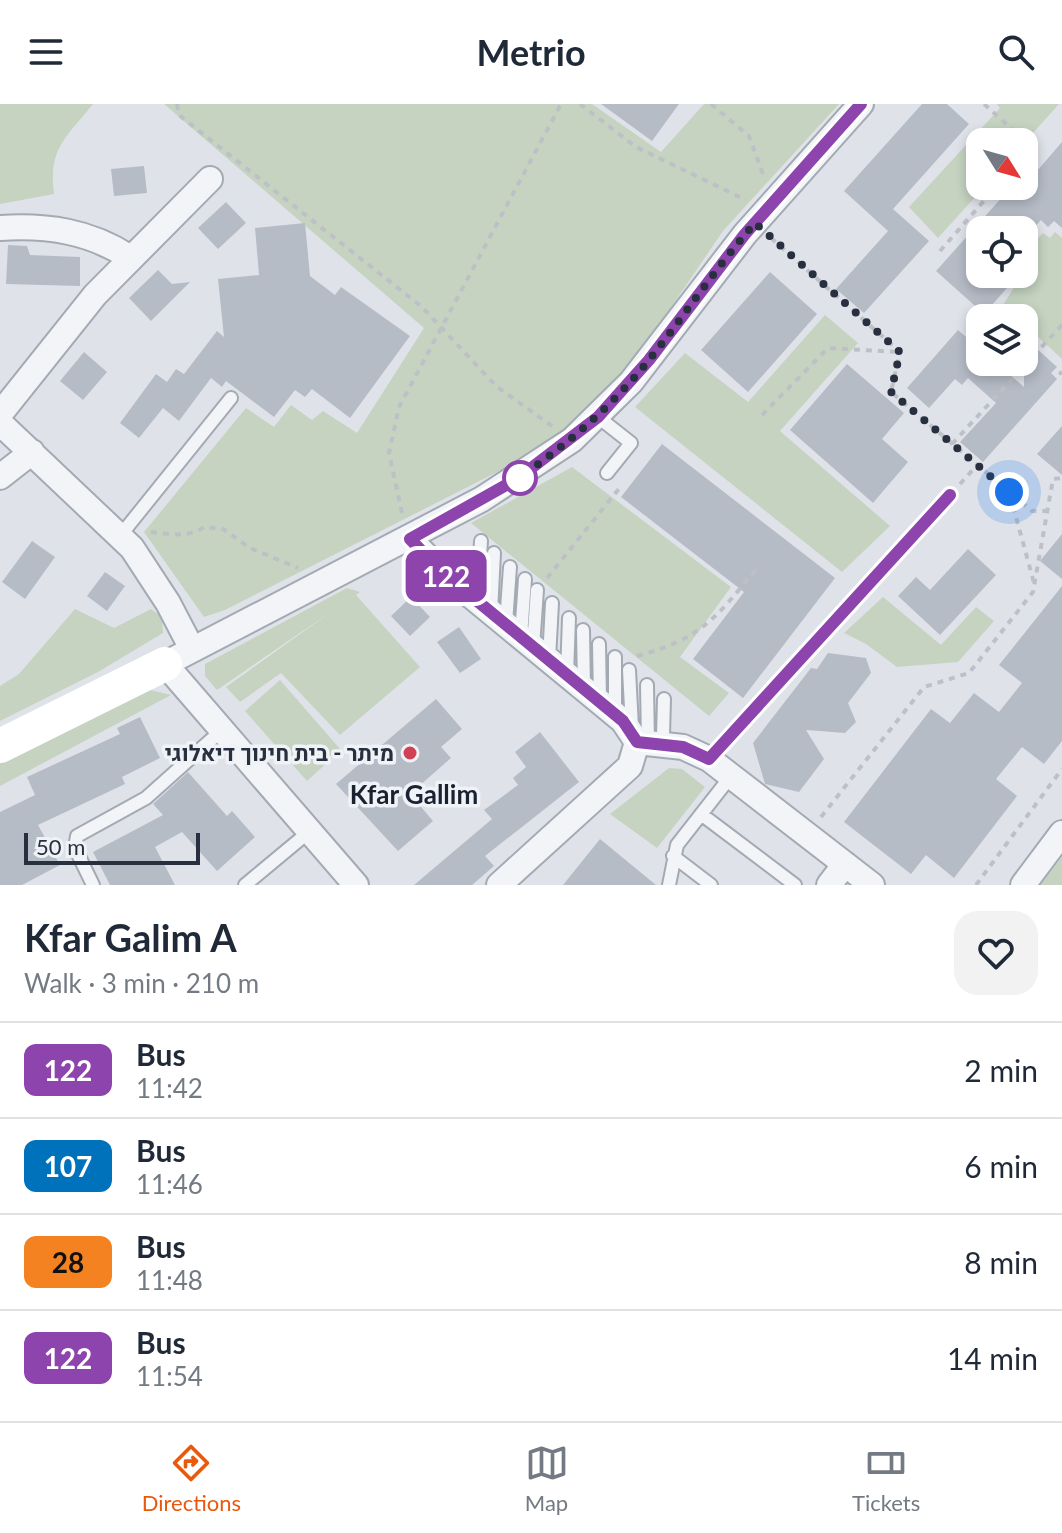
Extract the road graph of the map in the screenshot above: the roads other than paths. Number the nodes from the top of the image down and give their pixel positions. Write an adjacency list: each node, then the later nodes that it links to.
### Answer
1 (861, 104): 7 (street)
2 (210, 179): 4 (street)
3 (0, 228): 4 (street)
4 (129, 257): 6 (street)
5 (231, 398): 13 (lane)
6 (0, 414)
7 (598, 417): 10 (lane); 14 (street)
8 (0, 423): 9 (street)
9 (32, 452): 11 (street); 13 (street)
10 (607, 473)
11 (0, 477)
12 (950, 495): 32 (lane)
13 (123, 533): 24 (street)
14 (410, 539): 24 (street); 27 (street)
15 (481, 541): 27 (lane)
16 (494, 553): 27 (lane)
17 (510, 567): 27 (lane)
18 (525, 579): 27 (lane)
19 (537, 590): 27 (lane)
20 (552, 603): 27 (lane)
21 (569, 618): 27 (lane)
22 (583, 630): 27 (lane)
23 (599, 644): 27 (lane)
24 (178, 656): 30 (street); 31 (street)
25 (615, 657): 27 (lane)
26 (631, 664): 27 (lane)
27 (573, 680): 28 (lane); 29 (lane); 32 (street); 42 (street)
28 (647, 685)
29 (664, 699)
30 (222, 730): 35 (street); 39 (lane)
31 (0, 746)
32 (709, 759): 33 (street)
33 (731, 776): 34 (lane); 38 (street)
34 (701, 814): 37 (lane); 45 (lane)
35 (310, 831): 40 (lane); 41 (street)
36 (1062, 833): 48 (street)
37 (673, 856): 43 (lane); 44 (lane)
38 (845, 864): 46 (street); 47 (street)
39 (93, 885)
40 (245, 885)
41 (356, 885)
42 (499, 885)
43 (669, 885)
44 (711, 885)
45 (795, 885)
46 (829, 885)
47 (872, 885)
48 (1023, 885)

